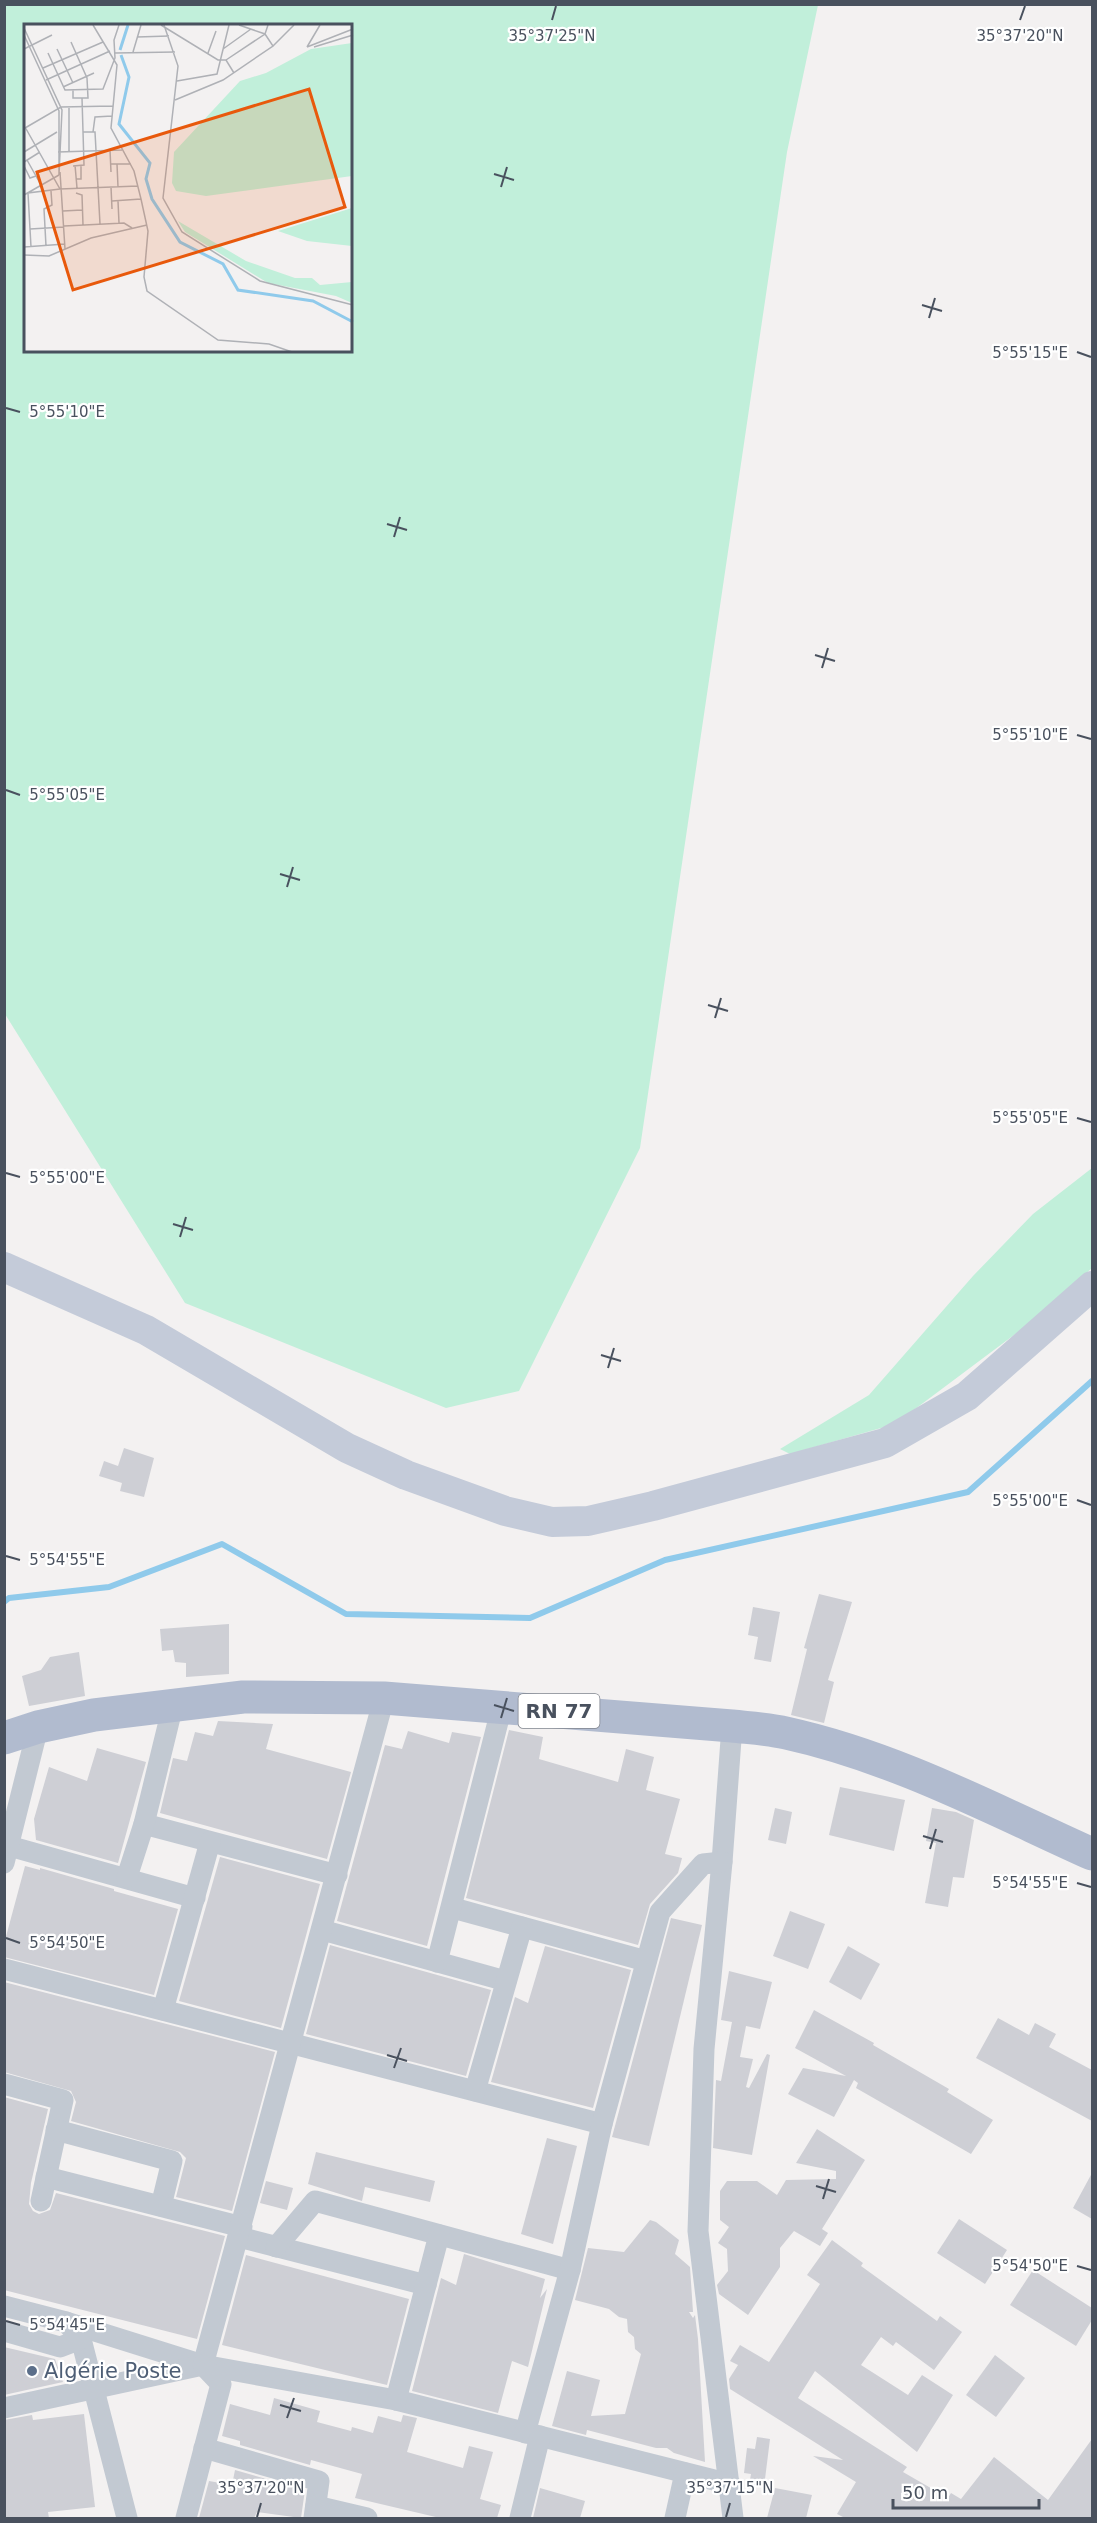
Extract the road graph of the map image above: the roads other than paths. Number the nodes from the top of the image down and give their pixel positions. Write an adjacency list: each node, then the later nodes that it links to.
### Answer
1 (4, 1267): 2 (main road)
2 (1092, 1286)
3 (384, 1698): 4 (main road, RN 77); 5 (main road, RN 77); 14 (street)
4 (173, 1705): 7 (main road, RN 77); 9 (street)
5 (502, 1706): 6 (main road, RN 77); 17 (street)
6 (732, 1726): 12 (main road, RN 77); 13 (street)
7 (38, 1727): 8 (main road, RN 77); 11 (street)
8 (4, 1738)
9 (144, 1824): 10 (street); 15 (street)
10 (210, 1842): 14 (street); 16 (street)
11 (7, 1854): 15 (street)
12 (1092, 1854)
13 (722, 1862): 20 (street); 49 (street)
14 (337, 1875): 19 (street)
15 (127, 1877): 16 (street)
16 (195, 1898): 24 (street)
17 (453, 1908): 18 (street); 21 (street)
18 (522, 1927): 20 (street); 23 (street)
19 (322, 1930): 21 (street); 25 (street)
20 (646, 1961): 28 (street)
21 (437, 1962): 23 (street)
22 (4, 1969): 24 (street)
23 (507, 1981): 27 (street)
24 (163, 2010): 25 (street)
25 (291, 2044): 27 (street); 33 (street)
26 (4, 2084): 29 (street)
27 (475, 2091): 28 (street)
28 (602, 2124): 36 (street)
29 (56, 2130): 30 (street); 32 (street)
30 (46, 2177): 31 (street); 32 (street)
31 (41, 2201)
32 (161, 2206): 33 (street)
33 (241, 2232): 35 (street); 42 (street)
34 (439, 2235): 35 (street); 36 (street); 37 (street)
35 (276, 2247): 37 (street)
36 (570, 2270): 46 (street)
37 (426, 2285): 44 (street)
38 (4, 2306): 39 (street)
39 (66, 2322): 41 (street); 42 (street)
40 (4, 2331): 41 (street)
41 (81, 2339): 43 (street)
42 (203, 2365): 43 (street); 44 (street); 47 (street)
43 (94, 2388): 45 (street); 51 (street)
44 (396, 2400): 46 (street)
45 (4, 2408)
46 (532, 2434): 48 (street); 54 (street)
47 (204, 2448): 50 (street); 52 (street)
48 (685, 2473): 49 (street); 55 (street)
49 (730, 2484): 56 (street)
50 (315, 2512): 53 (street)
51 (127, 2518)
52 (186, 2518)
53 (367, 2518)
54 (520, 2518)
55 (675, 2518)
56 (733, 2518)

